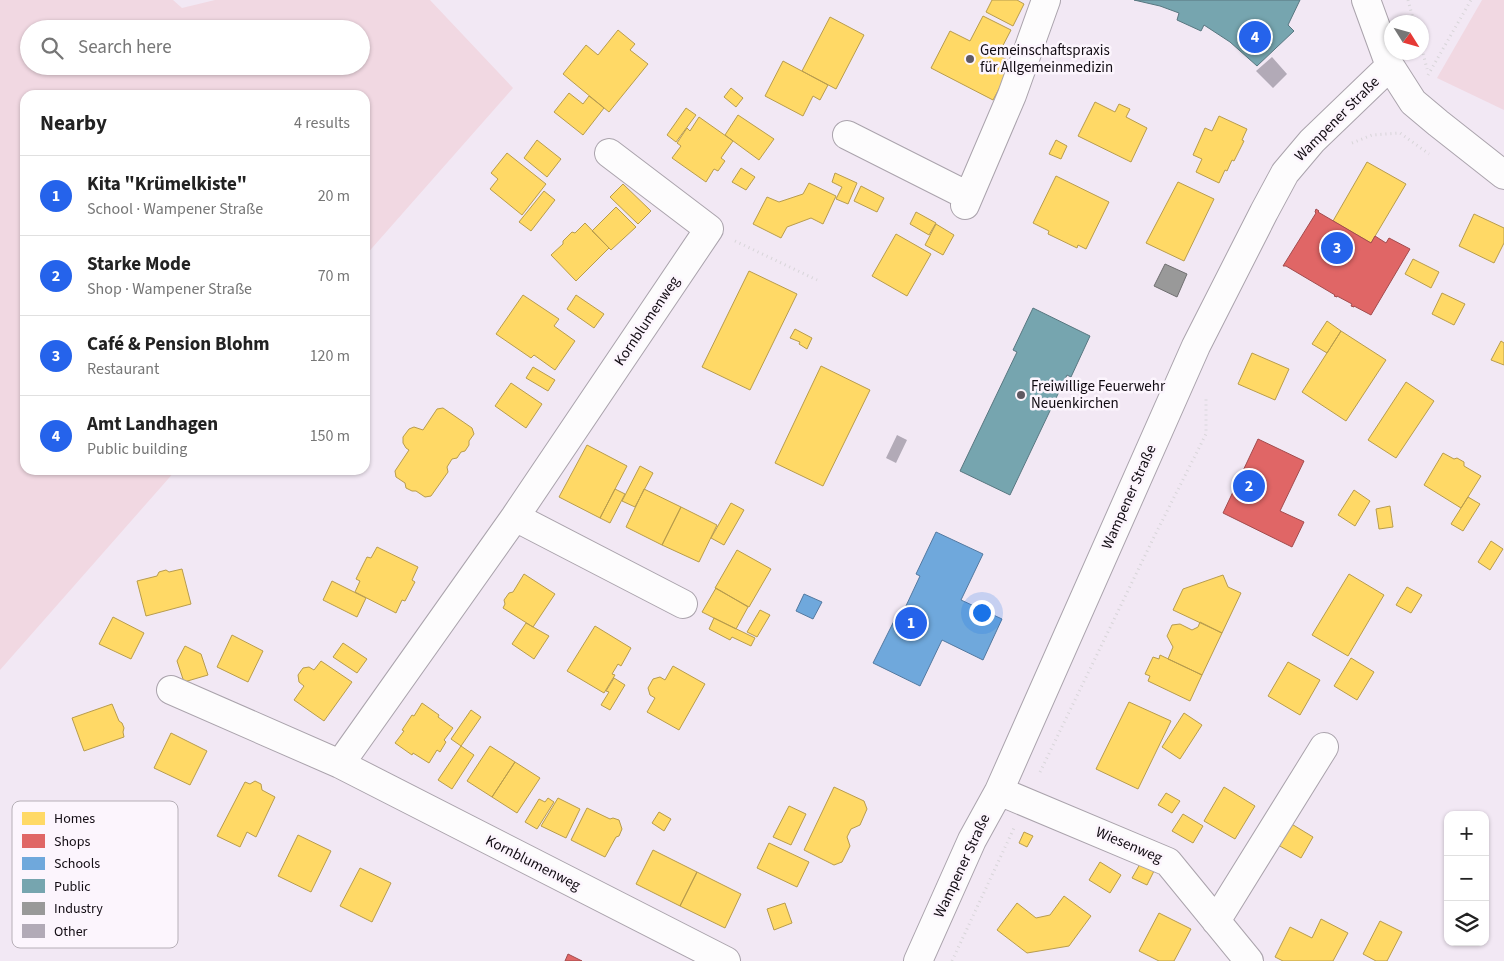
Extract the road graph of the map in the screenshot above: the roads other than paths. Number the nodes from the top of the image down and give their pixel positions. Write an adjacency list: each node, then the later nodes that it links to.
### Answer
1 (1046, 0): 4 (street)
2 (1366, 0): 3 (street)
3 (1390, 66): 6 (street); 12 (street, Wampener Straße)
4 (847, 135)
5 (609, 153): 7 (street, Kornblumenweg)
6 (1504, 175)
7 (514, 517): 8 (street); 11 (street, Kornblumenweg)
8 (683, 604)
9 (170, 690): 11 (street, Kornblumenweg)
10 (1324, 747): 13 (street)
11 (340, 764): 14 (street, Kornblumenweg)
12 (999, 790): 13 (street, Wiesenweg); 15 (street, Wampener Straße)
13 (1216, 921): 16 (street, Wiesenweg)
14 (726, 961)
15 (918, 961)
16 (1249, 961)

